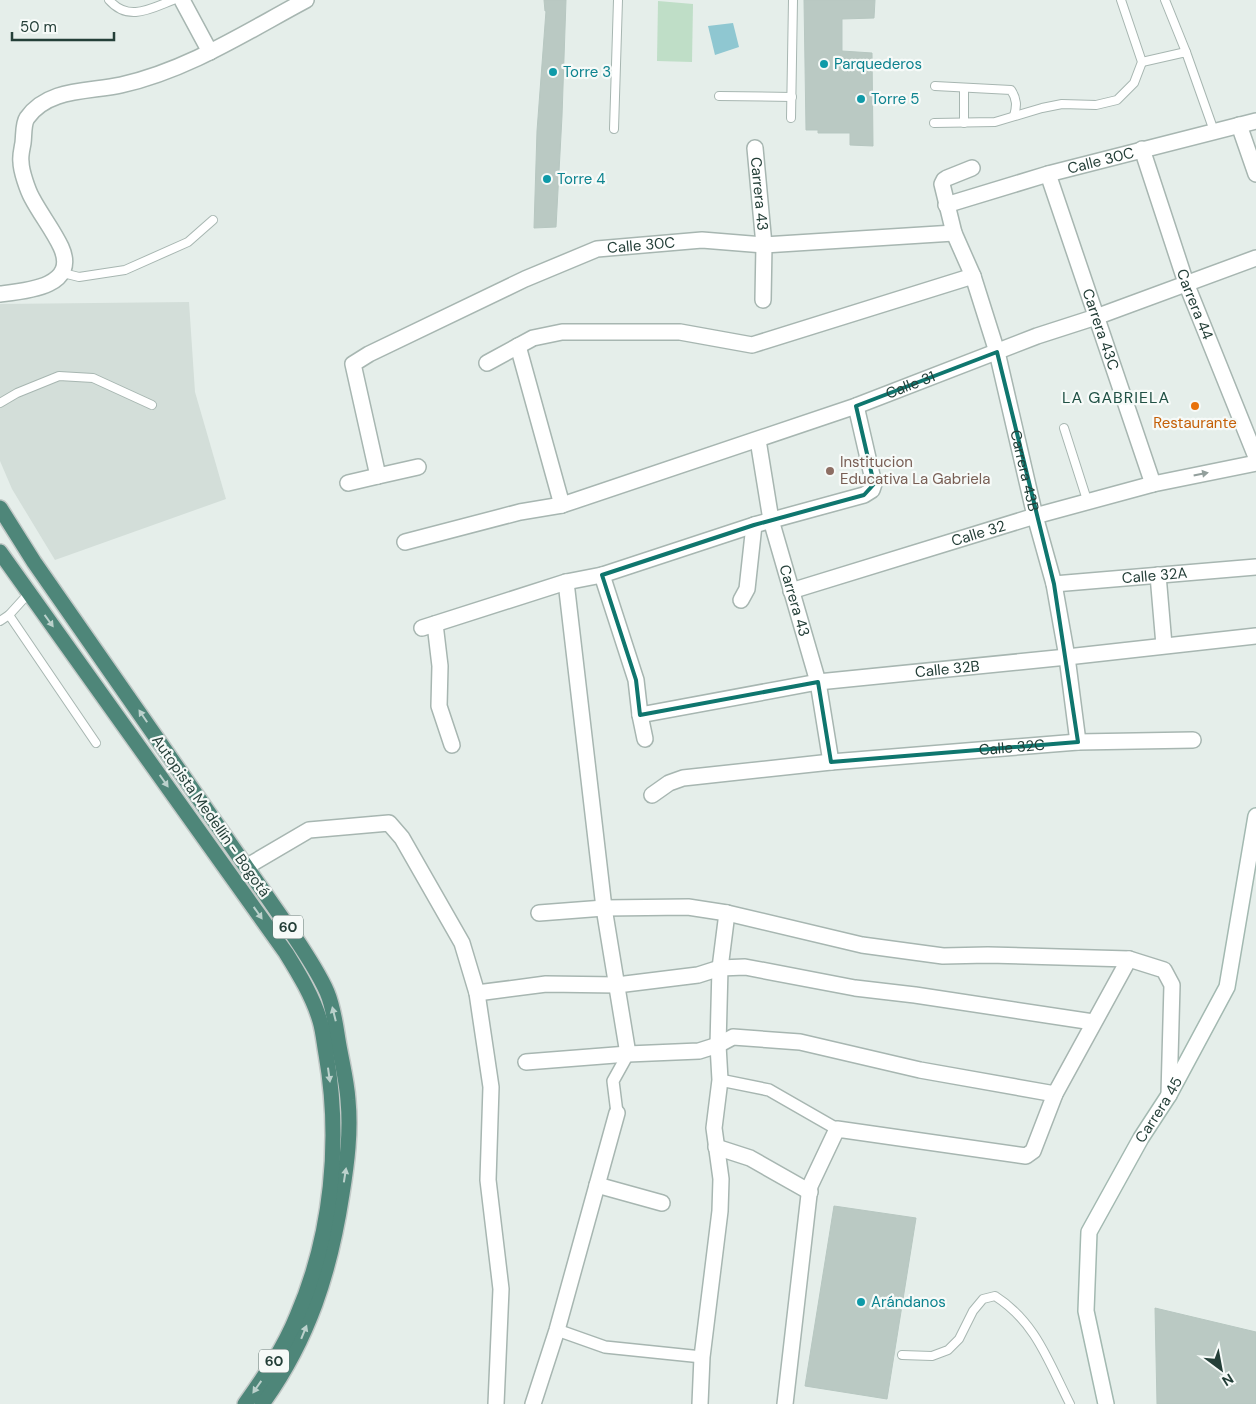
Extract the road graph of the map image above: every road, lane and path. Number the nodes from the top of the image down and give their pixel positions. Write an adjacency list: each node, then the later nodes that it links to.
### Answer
1 (109, 0): 2 (lane)
2 (173, 0)
3 (182, 0): 9 (street)
4 (306, 0): 9 (street)
5 (618, 0): 22 (lane)
6 (793, 0): 15 (lane)
7 (1122, 0): 11 (lane)
8 (1165, 0): 10 (lane)
9 (210, 52): 34 (street)
10 (1186, 52): 11 (lane); 23 (lane)
11 (1142, 62): 16 (lane)
12 (935, 86): 13 (lane)
13 (964, 88): 16 (lane); 20 (lane)
14 (719, 96): 15 (lane)
15 (792, 97): 17 (lane)
16 (1014, 116): 20 (lane)
17 (791, 118)
18 (1256, 121): 21 (street, Calle 30C)
19 (934, 123): 20 (lane)
20 (964, 123)
21 (1239, 125): 23 (street, Calle 30C); 28 (street)
22 (614, 128)
23 (1214, 131): 25 (street, Calle 30C)
24 (754, 148): 32 (street, Carrera 43)
25 (1142, 149): 27 (street, Calle 30C); 36 (street, Carrera 44)
26 (972, 168): 29 (street, Carrera 43B)
27 (1048, 174): 29 (street, Calle 30C); 39 (street, Carrera 43C)
28 (1256, 174)
29 (946, 205): 31 (street, Carrera 43B)
30 (213, 220): 34 (lane)
31 (954, 233): 32 (street, Calle 30C); 35 (street, Carrera 43B)
32 (764, 245): 38 (street, Carrera 43); 51 (street, Calle 30C)
33 (1256, 258): 36 (street, Calle 31)
34 (63, 272): 37 (street)
35 (973, 276): 40 (street); 41 (street, Carrera 43B)
36 (1186, 283): 39 (street, Calle 31); 48 (street, Carrera 44)
37 (0, 294)
38 (763, 300)
39 (1096, 317): 41 (street, Calle 31); 53 (street, Carrera 43C)
40 (518, 346): 42 (street); 55 (street)
41 (997, 352): 45 (street, Calle 31); 57 (street, Carrera 43B)
42 (487, 363)
43 (0, 403): 44 (lane)
44 (152, 405)
45 (856, 406): 47 (street, Calle 31); 58 (street)
46 (1064, 428): 54 (lane)
47 (758, 440): 55 (street, Calle 31); 58 (street, Carrera 43)
48 (1256, 457)
49 (1256, 463): 53 (street, Calle 32, one-way to 49)
50 (418, 467): 51 (street)
51 (378, 476): 52 (street)
52 (348, 484)
53 (1153, 484): 54 (street, Calle 32)
54 (1088, 503): 57 (street, Calle 32)
55 (562, 505): 60 (street, Calle 31)
56 (0, 508): 86 (highway, Autopista Medellín - Bogotá / 60, one-way to 56)
57 (1035, 516): 66 (street, Carrera 43B); 67 (street, Calle 32)
58 (771, 520): 59 (street); 67 (street, Carrera 43)
59 (754, 525): 63 (street); 69 (street)
60 (405, 542)
61 (0, 552): 68 (highway, Autopista Medellín - Bogotá / 60)
62 (1256, 567): 64 (street, Calle 32A)
63 (602, 575): 65 (street); 76 (street)
64 (1158, 575): 66 (street, Calle 32A); 73 (street)
65 (566, 582): 81 (street); 87 (street)
66 (1054, 584): 74 (street, Carrera 43B)
67 (791, 591): 75 (street, Carrera 43)
68 (29, 593): 70 (lane); 111 (highway, Autopista Medellín - Bogotá / 60, one-way to 111)
69 (741, 600)
70 (8, 615): 71 (lane); 80 (lane)
71 (0, 621)
72 (1256, 636): 73 (street, Calle 32B)
73 (1164, 645): 74 (street, Calle 32B)
74 (1067, 657): 75 (street, Calle 32B); 79 (street, Carrera 43B)
75 (818, 682): 76 (street, Calle 32B); 82 (street, Carrera 43)
76 (640, 715): 77 (street)
77 (645, 739)
78 (1193, 740): 79 (street, Calle 32C)
79 (1078, 742): 82 (street, Calle 32C)
80 (96, 743)
81 (452, 745)
82 (831, 762): 83 (street, Calle 32C)
83 (652, 795)
84 (1256, 816): 85 (street, Carrera 45)
85 (1254, 840): 100 (street, Carrera 45)
86 (246, 867): 93 (street); 112 (highway, Autopista Medellín - Bogotá / 60, one-way to 86)
87 (604, 908): 88 (street); 89 (street); 92 (street)
88 (539, 913)
89 (727, 913): 90 (street); 91 (street)
90 (1129, 959): 94 (street); 100 (street)
91 (720, 968): 92 (street); 94 (street); 95 (street)
92 (617, 985): 93 (street); 96 (street)
93 (478, 993): 113 (street)
94 (1093, 1022): 99 (street)
95 (718, 1045): 96 (street); 98 (street); 99 (street)
96 (628, 1054): 97 (street); 101 (street)
97 (526, 1062)
98 (720, 1080): 102 (street); 103 (street)
99 (1055, 1094): 102 (street)
100 (1169, 1095): 117 (street, Carrera 45)
101 (617, 1113): 104 (street)
102 (837, 1128): 105 (street)
103 (716, 1147): 105 (street); 109 (street)
104 (597, 1185): 106 (street); 107 (street)
105 (810, 1192): 115 (street)
106 (662, 1203)
107 (557, 1330): 109 (street); 110 (street)
108 (902, 1355): 116 (lane)
109 (702, 1357): 114 (street)
110 (536, 1403)
111 (245, 1404)
112 (262, 1404)
113 (496, 1404)
114 (700, 1404)
115 (785, 1404)
116 (1070, 1404)
117 (1106, 1404)

